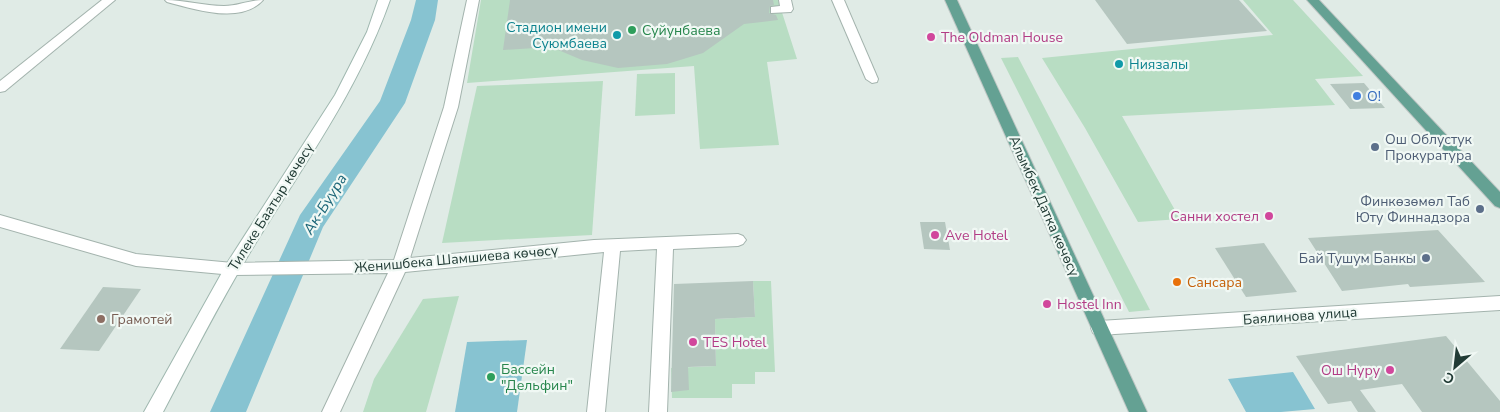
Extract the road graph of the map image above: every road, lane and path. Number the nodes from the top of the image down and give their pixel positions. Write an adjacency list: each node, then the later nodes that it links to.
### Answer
1 (108, 0): 12 (street)
2 (171, 0): 3 (street)
3 (257, 0)
4 (384, 0): 19 (street, Тилеке Баатыр көчөсү)
5 (473, 0): 18 (street)
6 (784, 0): 10 (street)
7 (838, 0): 11 (street)
8 (951, 0): 21 (main road, Алымбек Датка көчөсү)
9 (1313, 0): 13 (main road)
10 (775, 10)
11 (872, 79)
12 (0, 88)
13 (1500, 202)
14 (0, 221): 19 (street, Женишбека Шамшиева көчөсү)
15 (738, 240): 16 (street, Женишбека Шамшиева көчөсү)
16 (665, 243): 17 (street, Женишбека Шамшиева көчөсү); 25 (street)
17 (613, 245): 18 (street, Женишбека Шамшиева көчөсү); 24 (street)
18 (400, 266): 19 (street, Женишбека Шамшиева көчөсү); 23 (street)
19 (233, 269): 22 (street, Тилеке Баатыр көчөсү)
20 (1500, 303): 21 (street, Баялинова улица)
21 (1099, 328): 26 (main road, Алымбек Датка көчөсү)
22 (153, 412)
23 (330, 412)
24 (596, 412)
25 (658, 412)
26 (1138, 412)

